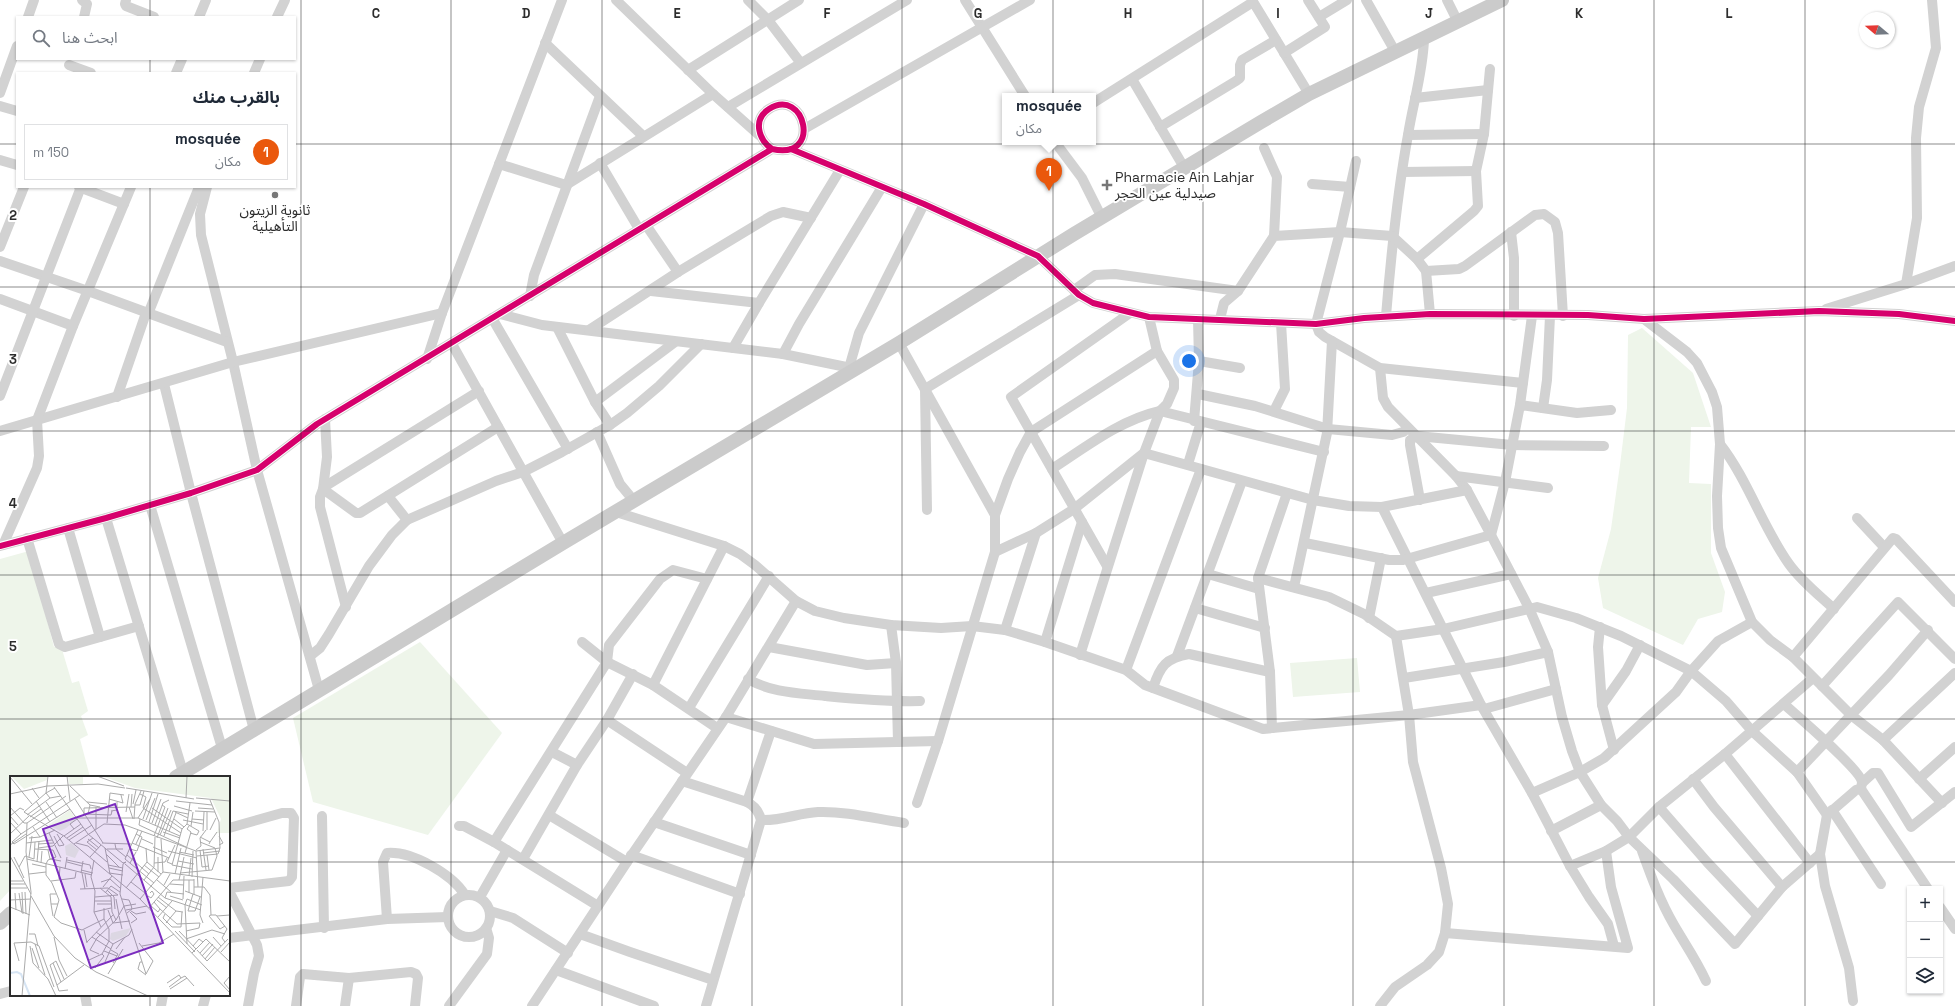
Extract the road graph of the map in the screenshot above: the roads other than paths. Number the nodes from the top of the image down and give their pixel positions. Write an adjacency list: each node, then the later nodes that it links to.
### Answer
1 (34, 0): 20 (street)
2 (82, 0): 21 (street)
3 (126, 0): 22 (street)
4 (206, 0): 23 (street)
5 (285, 0): 24 (street)
6 (562, 0): 31 (street)
7 (748, 0): 26 (street)
8 (800, 0): 26 (street)
9 (907, 0): 37 (street)
10 (965, 0): 28 (street)
11 (1030, 0): 28 (street)
12 (1308, 0): 25 (street)
13 (1347, 0): 25 (street)
14 (1366, 0): 34 (street)
15 (1447, 0): 27 (street)
16 (1502, 0): 27 (main road)
17 (1932, 0): 102 (street)
18 (1252, 1): 29 (street); 44 (street)
19 (623, 2): 40 (street)
20 (28, 16)
21 (84, 16)
22 (151, 16)
23 (199, 16)
24 (277, 16)
25 (1319, 17): 33 (street)
26 (768, 20): 37 (street); 40 (street)
27 (1458, 22): 30 (main road)
28 (983, 28): 47 (street); 57 (street)
29 (1276, 40): 33 (street); 56 (street)
30 (1424, 40): 34 (main road); 51 (street)
31 (545, 43): 50 (street); 69 (street)
32 (16, 49): 46 (street)
33 (1284, 53): 49 (street)
34 (1396, 53): 49 (main road)
35 (182, 60): 42 (street)
36 (260, 60): 43 (street)
37 (800, 62): 54 (street)
38 (68, 66): 41 (street)
39 (1490, 68): 45 (street)
40 (688, 70): 48 (street)
41 (88, 72)
42 (176, 72)
43 (254, 72)
44 (1132, 79): 52 (street); 56 (street)
45 (1488, 90): 51 (street); 58 (street)
46 (0, 93)
47 (1023, 93)
48 (713, 94): 54 (street); 61 (street)
49 (1309, 94): 71 (main road)
50 (600, 96): 61 (street); 75 (street)
51 (1415, 98): 60 (street)
52 (1096, 101)
53 (0, 106): 55 (street)
54 (728, 107): 59 (street)
55 (16, 111)
56 (1160, 127): 71 (street)
57 (804, 129): 59 (street); 65 (street)
58 (1484, 134): 60 (street); 73 (street)
59 (759, 135): 64 (street)
60 (1408, 135): 74 (street)
61 (643, 136): 68 (street)
62 (1057, 145): 88 (street)
63 (1264, 148): 92 (street)
64 (772, 149): 65 (street); 89 (street)
65 (791, 150): 72 (street)
66 (0, 160): 70 (street)
67 (1356, 161): 78 (street)
68 (600, 163): 75 (street); 89 (street)
69 (499, 164): 75 (street); 113 (street)
70 (16, 165)
71 (1184, 169): 88 (main road)
72 (840, 170): 77 (street); 87 (street)
73 (1476, 171): 74 (street); 96 (street)
74 (1402, 172): 93 (street)
75 (566, 184): 107 (street)
76 (1312, 184): 78 (street)
77 (882, 187): 86 (street); 140 (street)
78 (1350, 187): 90 (street)
79 (24, 188): 94 (street)
80 (80, 188): 101 (street)
81 (83, 188): 85 (street)
82 (131, 188): 85 (street)
83 (199, 188): 112 (street)
84 (207, 188): 133 (street)
85 (124, 204): 103 (street)
86 (924, 204): 95 (street); 144 (street)
87 (811, 218): 100 (street); 109 (street)
88 (1102, 218): 95 (main road)
89 (642, 227): 100 (street); 107 (street)
90 (1340, 232): 92 (street); 93 (street); 128 (street)
91 (1511, 232): 99 (street); 118 (street); 121 (street)
92 (1274, 236): 105 (street)
93 (1392, 236): 96 (street); 117 (street)
94 (0, 247)
95 (1038, 256): 106 (street); 135 (main road)
96 (1417, 259): 99 (street)
97 (0, 260): 101 (street)
98 (1955, 266): 102 (street)
99 (1426, 271): 115 (street)
100 (678, 272): 104 (street)
101 (47, 276): 103 (street); 110 (street)
102 (1906, 284): 111 (street)
103 (88, 291): 112 (street); 129 (street)
104 (651, 291): 109 (street); 131 (street)
105 (1238, 291): 106 (street); 124 (street)
106 (1076, 292): 114 (street); 150 (street)
107 (530, 296): 116 (street)
108 (0, 299): 110 (street)
109 (759, 303): 138 (street)
110 (33, 311): 129 (street); 147 (street)
111 (1819, 311): 125 (street); 126 (street)
112 (147, 313): 133 (street); 154 (street)
113 (442, 313): 141 (street); 143 (street)
114 (1130, 313): 122 (street); 170 (street)
115 (1430, 314): 117 (street); 118 (street)
116 (496, 316): 130 (street); 136 (street); 175 (street)
117 (1386, 316): 128 (street)
118 (1514, 316): 119 (street)
119 (1532, 316): 120 (street); 148 (street)
120 (1550, 316): 121 (street); 157 (street)
121 (1563, 316): 125 (street)
122 (1149, 317): 123 (street); 139 (street)
123 (1198, 319): 124 (street); 142 (street)
124 (1220, 319): 127 (street)
125 (1644, 319): 172 (street)
126 (1955, 321)
127 (1281, 323): 128 (street); 160 (street)
128 (1316, 324): 132 (street)
129 (73, 326): 162 (street)
130 (557, 327): 131 (street); 155 (street)
131 (589, 330): 134 (street)
132 (1332, 341): 146 (street); 167 (street)
133 (227, 342): 143 (street)
134 (675, 342): 137 (street); 155 (street)
135 (899, 343): 144 (main road); 150 (street)
136 (452, 344): 141 (street); 151 (street)
137 (701, 344): 138 (street); 164 (street)
138 (733, 348): 140 (street)
139 (1158, 351): 159 (street); 170 (street)
140 (783, 354): 144 (street)
141 (427, 359): 161 (street)
142 (1199, 361): 145 (street); 152 (street)
143 (233, 362): 149 (street); 181 (street)
144 (852, 368): 194 (main road)
145 (1240, 368)
146 (1380, 368): 148 (street); 166 (street)
147 (3, 377): 153 (street)
148 (1523, 383): 156 (street)
149 (164, 384): 154 (street); 189 (street)
150 (925, 389): 198 (street); 200 (street)
151 (479, 391): 165 (street); 186 (street)
152 (1198, 394): 160 (street); 163 (street)
153 (0, 396)
154 (117, 397): 162 (street)
155 (595, 402): 164 (street)
156 (1520, 405): 157 (street); 173 (street)
157 (1543, 408): 158 (street)
158 (1611, 410)
159 (1160, 411): 163 (street); 177 (street); 179 (street)
160 (1274, 412): 167 (street)
161 (325, 419): 181 (street); 186 (street)
162 (37, 420): 168 (street); 211 (street)
163 (1198, 422): 176 (street); 178 (street)
164 (610, 425): 169 (street)
165 (498, 427): 182 (street); 191 (street)
166 (1408, 428): 167 (street); 171 (street)
167 (1328, 429): 176 (street)
168 (0, 431)
169 (597, 432): 175 (street); 194 (street)
170 (1032, 432): 179 (street); 200 (street)
171 (1417, 436): 173 (street); 183 (street); 193 (street)
172 (1720, 444): 231 (street); 233 (street)
173 (1512, 445): 174 (street); 185 (street)
174 (1604, 446)
175 (568, 449): 182 (street)
176 (1324, 452): 192 (street)
177 (1144, 453): 178 (street); 197 (street); 217 (street)
178 (1188, 464): 180 (street)
179 (1052, 469): 197 (street)
180 (1201, 469): 184 (street); 257 (street)
181 (257, 470): 189 (street); 250 (street)
182 (523, 472): 203 (street); 209 (street)
183 (1456, 476): 185 (street); 188 (street)
184 (1242, 481): 190 (street); 218 (street)
185 (1505, 482): 187 (street); 207 (street)
186 (324, 488): 191 (street); 228 (street)
187 (1548, 488)
188 (1467, 490): 193 (street); 207 (street)
189 (191, 493): 195 (street); 282 (street)
190 (1287, 493): 192 (street); 221 (street)
191 (388, 496): 203 (street)
192 (1313, 500): 196 (street); 210 (street)
193 (1420, 500): 196 (street)
194 (634, 501): 199 (main road)
195 (150, 505): 201 (street); 290 (street)
196 (1382, 507): 215 (street)
197 (1074, 509): 204 (street); 206 (street)
198 (927, 510)
199 (616, 512): 209 (main road); 212 (street)
200 (995, 515): 214 (street)
201 (106, 518): 205 (street); 235 (street)
202 (1857, 518): 213 (street)
203 (407, 520): 228 (street)
204 (1082, 522): 217 (street); 245 (street)
205 (68, 528): 208 (street); 243 (street)
206 (1036, 533): 214 (street); 240 (street)
207 (1491, 535): 215 (street); 219 (street)
208 (27, 538): 211 (street); 243 (street)
209 (563, 543): 269 (main road)
210 (1305, 543): 216 (street); 223 (street)
211 (1, 545)
212 (724, 546): 220 (street); 222 (street)
213 (1884, 547): 227 (street); 231 (street)
214 (995, 552): 236 (street)
215 (1408, 557): 216 (street); 225 (street)
216 (1382, 558): 232 (street)
217 (1107, 566): 249 (street)
218 (1208, 574): 224 (street); 229 (street)
219 (1511, 574): 225 (street); 230 (street)
220 (769, 576): 226 (street); 275 (street)
221 (1258, 578): 223 (street); 224 (street)
222 (707, 579): 254 (street); 265 (street)
223 (1294, 587): 232 (street)
224 (1259, 589): 238 (street)
225 (1426, 593): 239 (street)
226 (796, 600): 234 (street); 247 (street)
227 (1955, 602)
228 (346, 607): 250 (street)
229 (1195, 608): 238 (street); 251 (street)
230 (1529, 608): 237 (street); 239 (street); 248 (street)
231 (1834, 609): 252 (street)
232 (1369, 618): 242 (street)
233 (1752, 622): 252 (street); 258 (street)
234 (891, 625): 236 (street); 255 (street)
235 (139, 626): 243 (street); 297 (street)
236 (972, 626): 240 (street); 285 (street)
237 (1600, 627): 246 (street); 273 (street)
238 (1264, 628): 259 (street)
239 (1443, 629): 242 (street); 256 (street)
240 (1005, 630): 245 (street)
241 (1928, 630): 253 (street); 266 (street); 277 (street)
242 (1396, 636): 262 (street)
243 (100, 637)
244 (582, 642): 254 (street)
245 (1045, 642): 249 (street)
246 (1640, 645): 258 (street); 273 (street)
247 (769, 647): 255 (street); 264 (street)
248 (1548, 652): 256 (street); 268 (street)
249 (1080, 655): 257 (street)
250 (310, 656): 269 (street)
251 (1177, 656): 259 (street); 267 (street)
252 (1792, 658): 263 (street)
253 (1955, 659)
254 (607, 662): 261 (street); 292 (street)
255 (896, 664): 270 (street)
256 (1463, 668): 262 (street); 274 (street)
257 (1126, 670): 267 (street)
258 (1691, 671): 284 (street); 291 (street)
259 (1270, 672): 281 (street)
260 (1955, 673): 286 (street)
261 (633, 674): 265 (street); 279 (street)
262 (1404, 678): 276 (street)
263 (1813, 678): 266 (street); 272 (street)
264 (748, 680): 270 (street); 278 (street)
265 (653, 685): 275 (street)
266 (1822, 686): 277 (street)
267 (1153, 688): 281 (street)
268 (1556, 689): 274 (street); 295 (street)
269 (319, 690): 282 (main road)
270 (897, 701): 271 (street); 287 (street)
271 (920, 701)
272 (1784, 704): 284 (street); 288 (street)
273 (1602, 705): 291 (street)
274 (1483, 707): 276 (street); 303 (street)
275 (690, 708): 280 (street)
276 (1409, 715): 281 (street); 348 (street)
277 (1851, 715): 286 (street); 288 (street)
278 (726, 717): 280 (street); 283 (street)
279 (607, 720): 294 (street); 298 (street)
280 (717, 728): 298 (street)
281 (1272, 728)
282 (254, 730): 290 (main road)
283 (771, 731): 287 (street); 304 (street)
284 (1752, 731): 293 (street); 296 (street)
285 (938, 740): 287 (street); 305 (street)
286 (1883, 740): 300 (street)
287 (898, 742)
288 (1825, 742): 296 (street); 301 (street)
289 (1955, 747): 300 (street)
290 (222, 748): 297 (main road)
291 (1614, 750): 295 (street)
292 (552, 752): 294 (street); 319 (street)
293 (1725, 754): 299 (street); 327 (street)
294 (577, 766): 310 (street)
295 (1580, 772): 303 (street); 307 (street)
296 (1797, 772): 309 (street)
297 (179, 775)
298 (685, 777): 304 (street); 313 (street)
299 (1693, 779): 308 (street); 331 (street)
300 (1920, 779): 306 (street)
301 (1862, 786): 306 (street); 309 (street); 330 (street)
302 (1955, 792): 306 (street)
303 (1532, 793): 317 (street)
304 (747, 802): 312 (street)
305 (917, 803)
306 (1942, 803)
307 (1601, 805): 317 (street); 318 (street)
308 (1659, 807): 318 (street); 341 (street)
309 (1829, 812): 323 (street); 329 (street)
310 (549, 815): 325 (street); 326 (street)
311 (322, 816): 345 (street)
312 (761, 820): 314 (street); 324 (street)
313 (654, 822): 324 (street); 326 (street)
314 (904, 823)
315 (459, 826): 319 (street)
316 (230, 828): 332 (street)
317 (1551, 830): 328 (street)
318 (1629, 837): 320 (street); 322 (street)
319 (494, 842): 321 (street)
320 (1642, 849): 341 (street); 357 (street)
321 (507, 850): 325 (street); 336 (street)
322 (1606, 851): 328 (street); 352 (street)
323 (1820, 854): 327 (street); 363 (street)
324 (751, 855): 334 (street)
325 (523, 859): 337 (street)
326 (629, 859): 334 (street); 337 (street)
327 (1810, 862): 331 (street)
328 (1570, 866): 352 (street)
329 (1881, 884)
330 (1926, 886)
331 (1782, 887): 341 (street)
332 (230, 888)
333 (230, 894): 350 (street)
334 (740, 894): 356 (street)
335 (465, 895): 336 (street); 342 (street); 343 (street)
336 (480, 897): 338 (street)
337 (598, 906): 349 (street)
338 (490, 911): 346 (street); 353 (street)
339 (1943, 911): 347 (street)
340 (10, 914): 344 (main road)
341 (1758, 916)
342 (448, 917): 343 (street); 346 (street)
343 (387, 919): 345 (street)
344 (0, 923)
345 (324, 928): 350 (street)
346 (486, 928): 371 (street)
347 (1955, 929)
348 (1445, 933): 352 (street); 375 (street)
349 (580, 934): 353 (street); 356 (street)
350 (253, 935): 351 (street); 367 (street)
351 (230, 938)
352 (1614, 946)
353 (568, 953): 354 (street)
354 (556, 970): 372 (street); 373 (street)
355 (349, 978): 368 (street); 369 (street); 370 (street)
356 (713, 980): 374 (street)
357 (1706, 981)
358 (10, 991): 359 (street)
359 (0, 994)
360 (85, 996): 364 (street)
361 (163, 996): 365 (street)
362 (206, 996): 366 (street)
363 (1853, 1001)
364 (87, 1006)
365 (161, 1006)
366 (204, 1006)
367 (248, 1006)
368 (296, 1006)
369 (346, 1006)
370 (415, 1006)
371 (449, 1006)
372 (532, 1006)
373 (654, 1006)
374 (706, 1006)
375 (1380, 1006)

